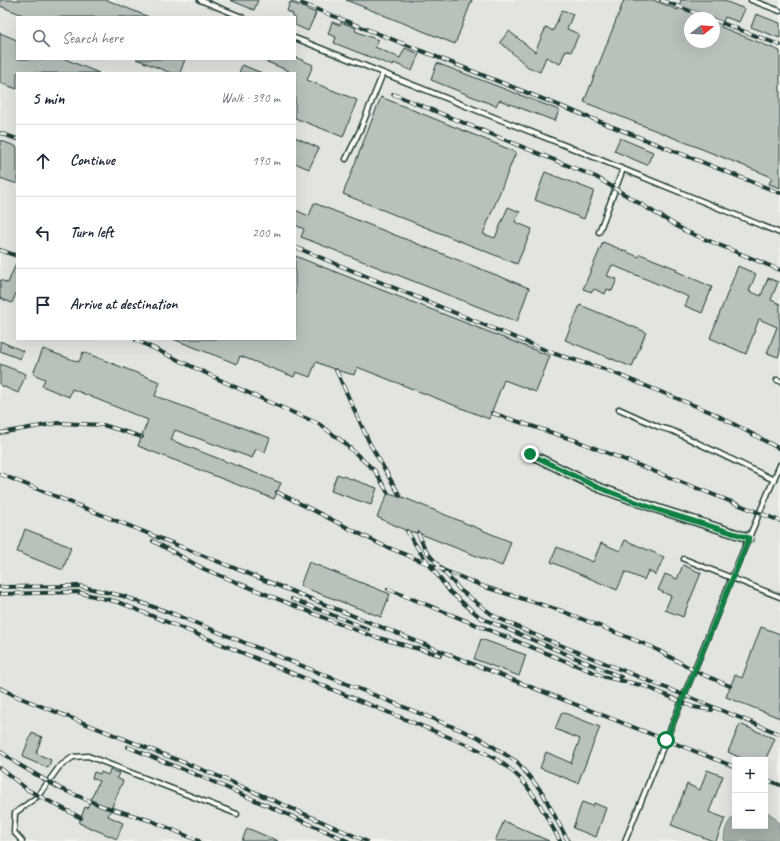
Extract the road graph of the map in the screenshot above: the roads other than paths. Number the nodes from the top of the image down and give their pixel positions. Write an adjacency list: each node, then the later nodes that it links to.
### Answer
1 (200, 0): 4 (lane)
2 (751, 0): 3 (lane)
3 (780, 11)
4 (240, 16)
5 (296, 38): 6 (lane)
6 (382, 73): 7 (lane); 8 (lane)
7 (346, 160)
8 (622, 169): 9 (lane); 10 (lane)
9 (599, 232)
10 (780, 233)
11 (619, 409): 14 (lane)
12 (530, 454): 15 (street)
13 (780, 465): 14 (lane)
14 (774, 480): 15 (lane)
15 (749, 538): 17 (lane)
16 (684, 558): 17 (lane)
17 (732, 577): 18 (lane); 21 (lane)
18 (780, 597)
19 (237, 814): 20 (lane)
20 (22, 841)
21 (625, 841)

